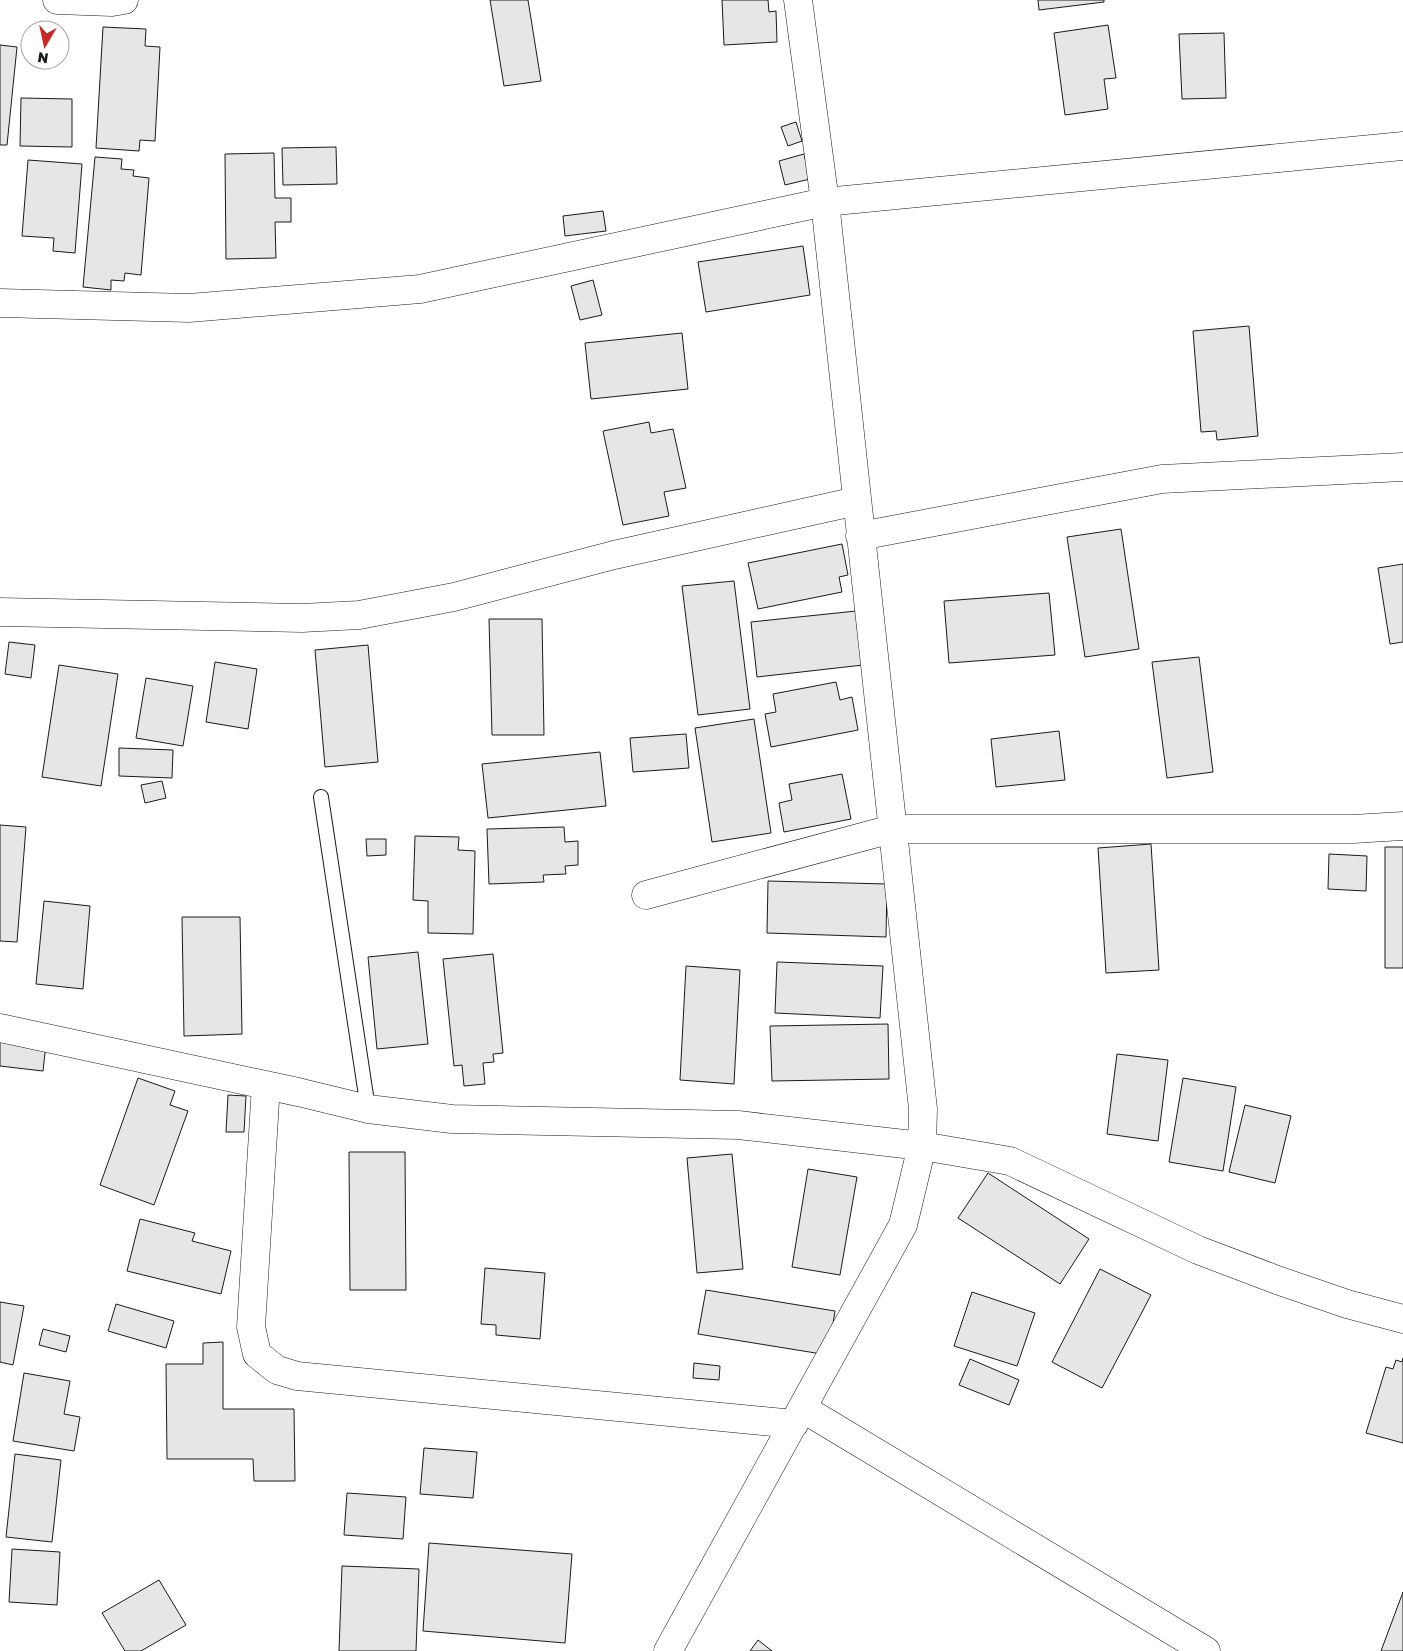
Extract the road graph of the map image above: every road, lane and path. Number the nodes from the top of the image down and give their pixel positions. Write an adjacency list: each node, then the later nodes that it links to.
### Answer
1 (57, 0): 2 (street)
2 (124, 0)
3 (798, 0): 5 (street)
4 (1403, 146): 5 (street)
5 (825, 202): 6 (street); 8 (street)
6 (0, 303)
7 (1403, 467): 9 (street)
8 (857, 501): 9 (street); 10 (street)
9 (860, 536): 13 (street)
10 (0, 612)
11 (321, 797): 17 (lane)
12 (1403, 826): 13 (street)
13 (892, 829): 14 (street); 18 (street)
14 (646, 895)
15 (0, 1028): 16 (street)
16 (266, 1084): 17 (street); 20 (street)
17 (368, 1109): 18 (street)
18 (922, 1146): 19 (street); 20 (street)
19 (1403, 1319)
20 (798, 1416): 21 (street); 22 (street)
21 (1176, 1643): 23 (street)
22 (668, 1651)
23 (1206, 1651)

